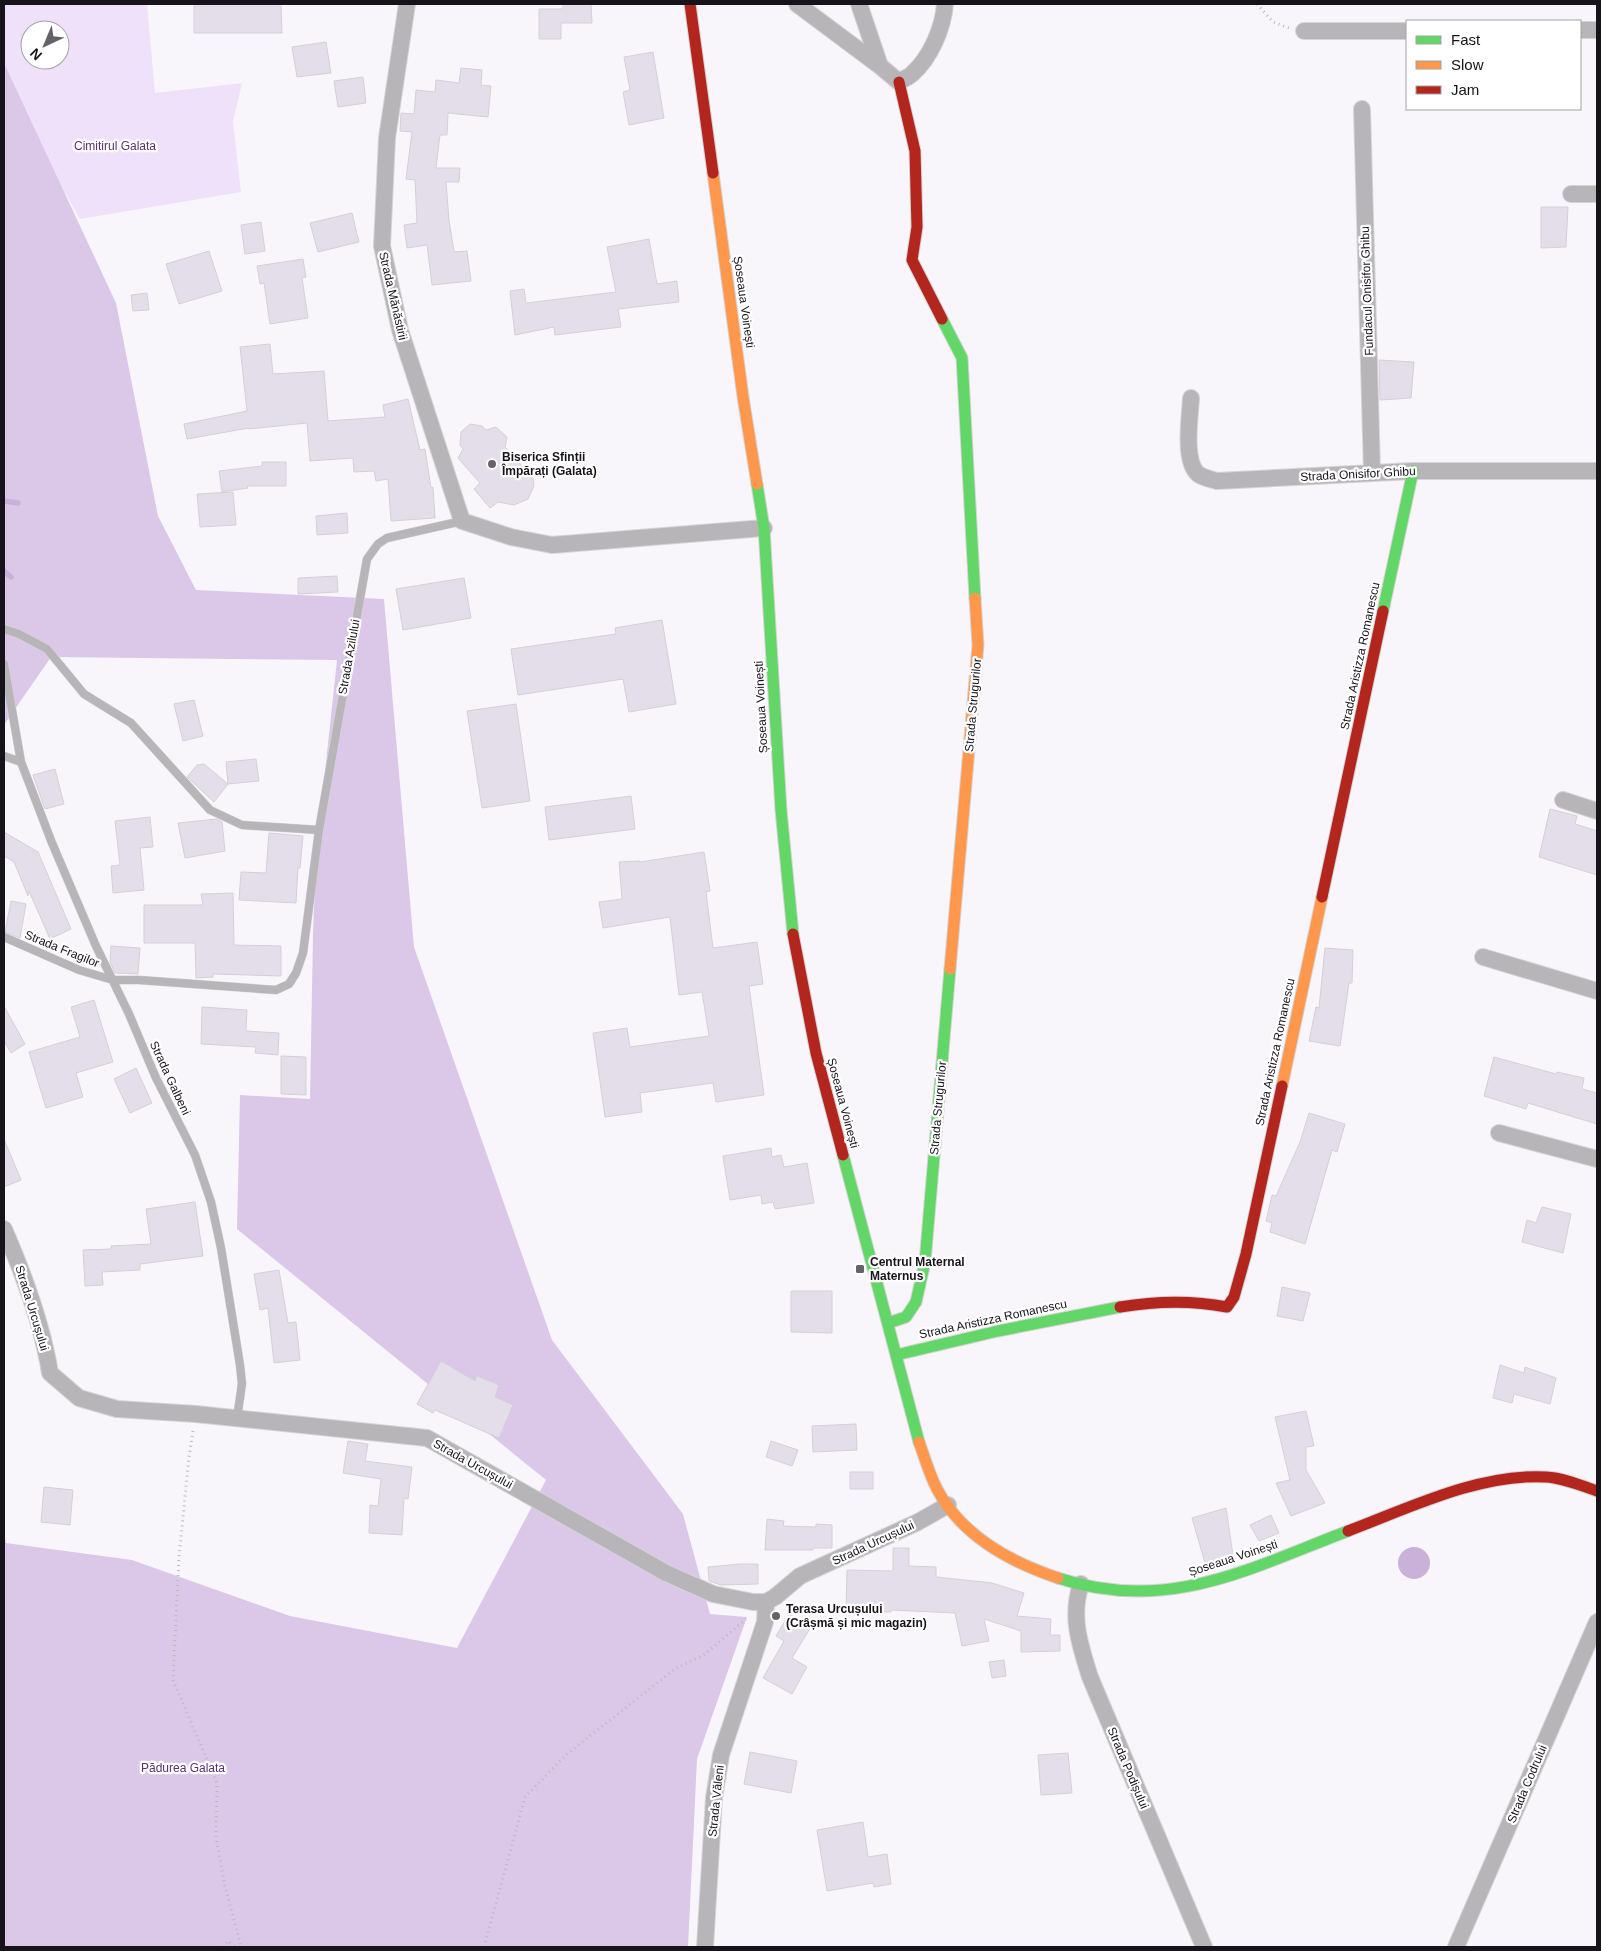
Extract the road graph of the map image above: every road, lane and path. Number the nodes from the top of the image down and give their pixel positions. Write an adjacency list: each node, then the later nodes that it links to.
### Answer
1 (407, 4): 20 (street, Strada Mănăstirii)
2 (690, 4): 21 (street, Șoseaua Voinești)
3 (797, 4): 11 (street)
4 (860, 4): 11 (street)
5 (945, 4): 12 (street)
6 (1257, 4): 10 (path)
7 (1581, 30): 8 (street)
8 (1597, 30)
9 (1406, 31): 10 (street)
10 (1304, 32)
11 (880, 66): 12 (street)
12 (899, 82): 36 (street, Strada Strugurilor)
13 (1362, 109): 19 (street, Fundacul Onisifor Ghibu)
14 (1571, 194): 15 (street)
15 (1597, 194)
16 (1191, 398): 19 (street, Strada Onisifor Ghibu)
17 (1597, 470): 18 (street, Strada Onisifor Ghibu)
18 (1413, 471): 19 (street, Strada Onisifor Ghibu); 37 (street, Strada Aristizza Romanescu)
19 (1372, 472)
20 (462, 522): 21 (street, Strada Azilului); 28 (lane, Strada Azilului)
21 (764, 528): 36 (street, Șoseaua Voinești)
22 (4, 629): 28 (lane)
23 (4, 664): 25 (lane, Strada Galbeni)
24 (4, 756): 25 (lane)
25 (22, 762): 31 (lane, Strada Galbeni)
26 (1563, 800): 27 (street)
27 (1597, 811)
28 (319, 830): 31 (lane, Strada Azilului)
29 (4, 938): 31 (lane, Strada Fragilor)
30 (1483, 957): 32 (street)
31 (113, 980): 39 (lane, Strada Galbeni)
32 (1597, 991)
33 (1499, 1133): 34 (street)
34 (1597, 1159)
35 (4, 1229): 38 (street, Strada Urcușului)
36 (888, 1323): 37 (street, Șoseaua Voinești)
37 (896, 1355): 41 (street, Șoseaua Voinești)
38 (196, 1414): 39 (street, Strada Urcușului); 47 (path)
39 (236, 1418): 43 (street, Strada Urcușului)
40 (1597, 1491): 42 (street, Șoseaua Voinești)
41 (948, 1506): 42 (street, Șoseaua Voinești); 43 (street, Strada Urcușului)
42 (1081, 1584): 50 (street, Strada Podișului)
43 (766, 1602): 48 (path); 49 (street, Strada Văleni)
44 (1597, 1622): 51 (street, Strada Codrului)
45 (223, 1947): 46 (path)
46 (235, 1947)
47 (241, 1947)
48 (484, 1947)
49 (705, 1947)
50 (1204, 1947)
51 (1456, 1947)

